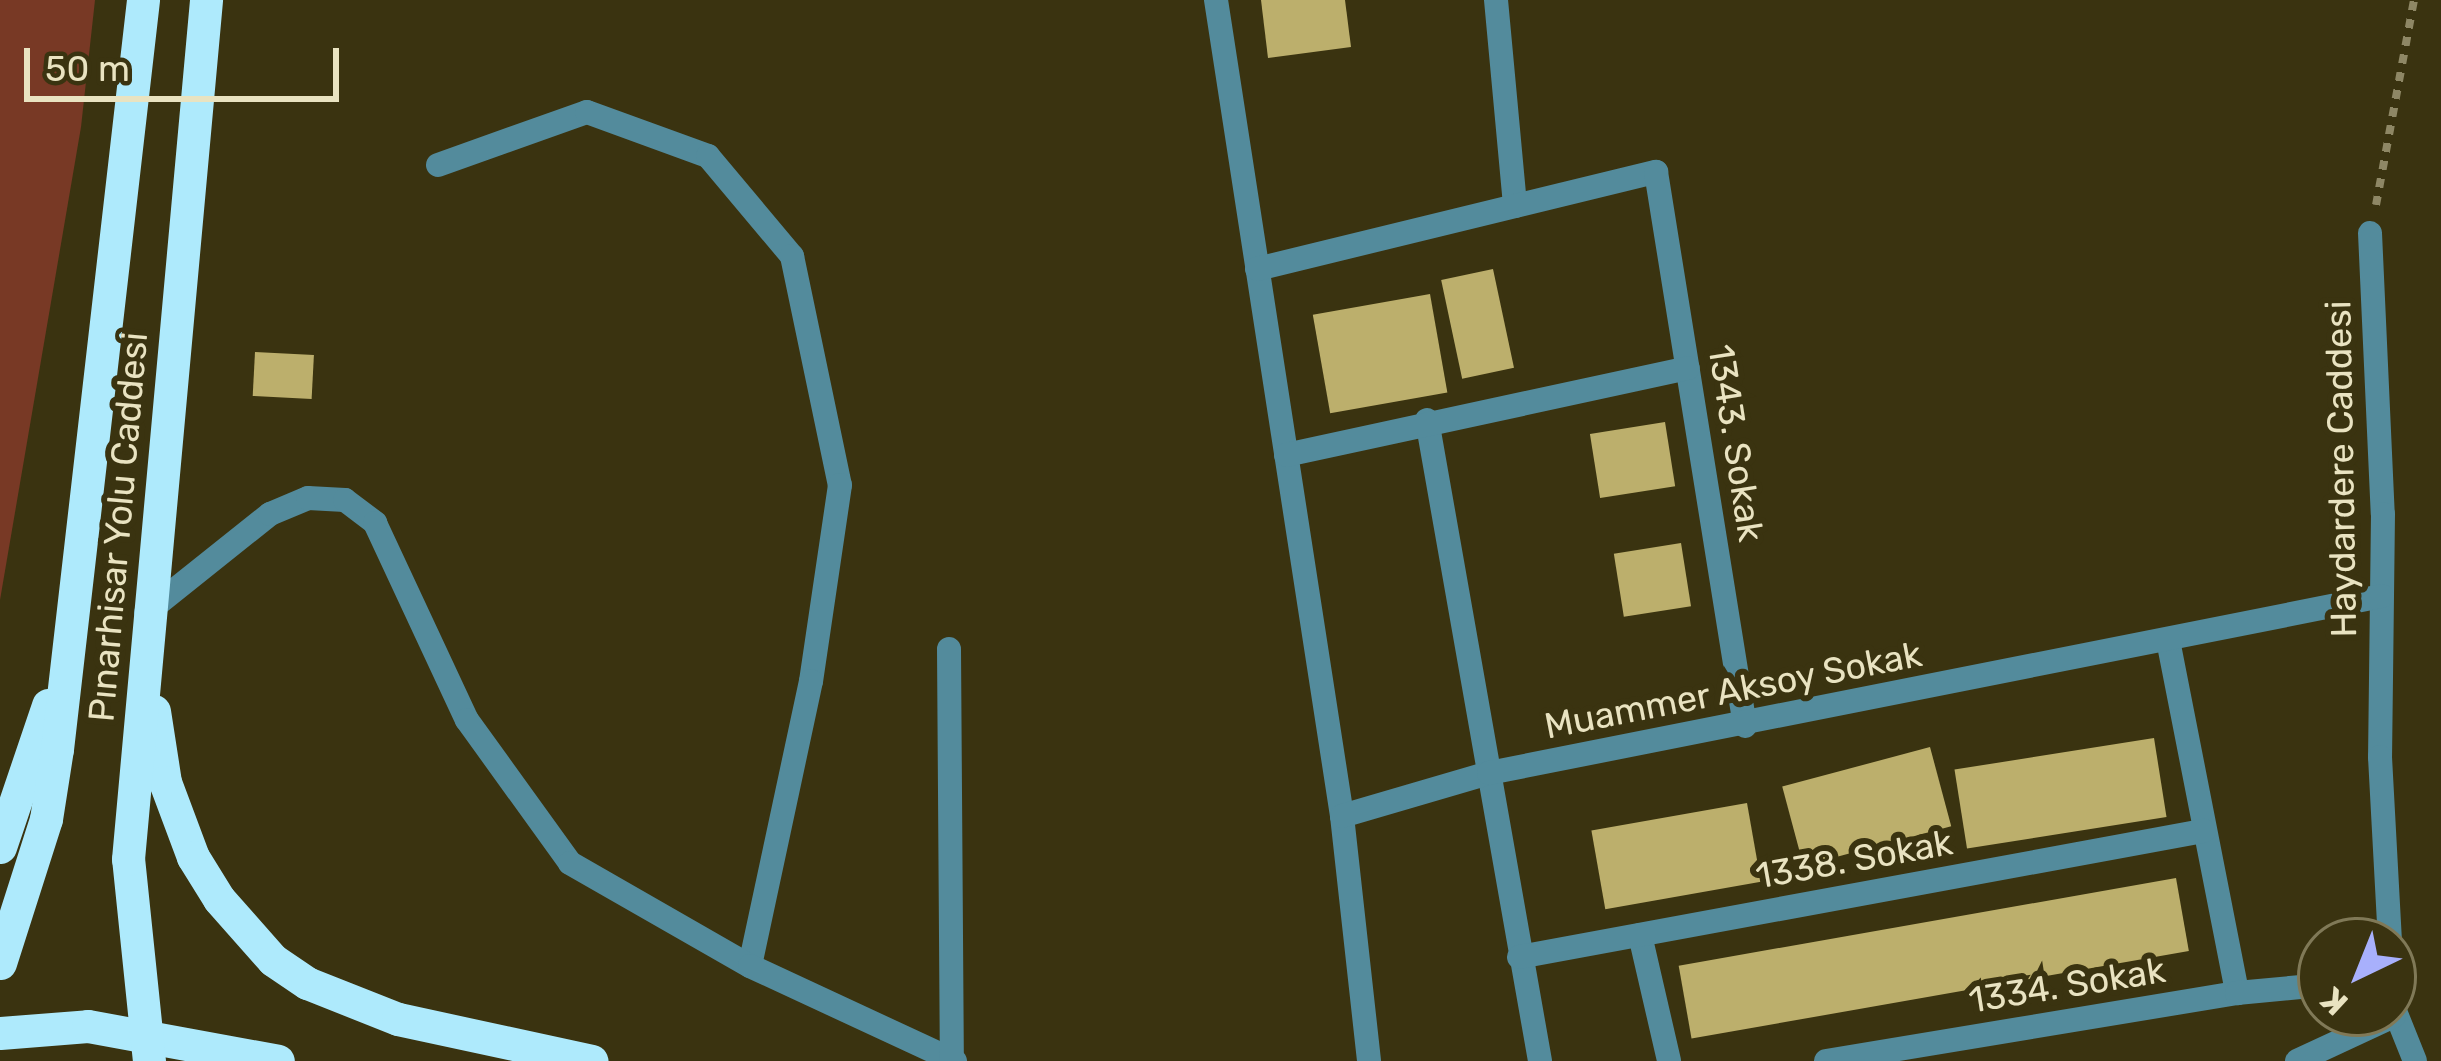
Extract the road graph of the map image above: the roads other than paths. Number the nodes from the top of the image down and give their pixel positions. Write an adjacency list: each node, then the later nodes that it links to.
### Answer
1 (143, 0): 15 (highway, Pınarhisar Yolu Caddesi)
2 (206, 0): 13 (highway, Pınarhisar Yolu Caddesi)
3 (1216, 0): 8 (street)
4 (1496, 0): 6 (street)
5 (438, 165): 26 (street)
6 (1515, 206): 8 (street); 9 (street, 1343. Sokak)
7 (2370, 233): 12 (street, Haydardere Caddesi)
8 (1257, 269): 11 (street)
9 (1688, 368): 10 (street); 17 (street, 1343. Sokak)
10 (1427, 421): 11 (street); 18 (street)
11 (1286, 455): 19 (street)
12 (2382, 596): 14 (street, Muammer Aksoy Sokak); 22 (street, Haydardere Caddesi)
13 (146, 613): 26 (street); 31 (highway, Pınarhisar Yolu Caddesi); 34 (highway)
14 (2168, 640): 17 (street, Muammer Aksoy Sokak); 20 (street)
15 (71, 648): 21 (highway); 25 (highway, Pınarhisar Yolu Caddesi)
16 (949, 649): 32 (street)
17 (1745, 726): 18 (street, Muammer Aksoy Sokak)
18 (1489, 773): 19 (street, Muammer Aksoy Sokak); 24 (street)
19 (1342, 816): 35 (street)
20 (2203, 831): 23 (street, 1338. Sokak); 28 (street)
21 (0, 847)
22 (2389, 917)
23 (1640, 935): 24 (street, 1338. Sokak); 37 (street)
24 (1519, 957): 36 (street)
25 (0, 963)
26 (750, 966): 32 (street)
27 (2297, 988): 28 (street, 1334. Sokak)
28 (2237, 993): 38 (street, 1334. Sokak)
29 (0, 1033): 31 (highway)
30 (2343, 1037): 39 (street)
31 (147, 1047): 33 (highway)
32 (954, 1060)
33 (278, 1061)
34 (592, 1061)
35 (1369, 1061)
36 (1540, 1061)
37 (1669, 1061)
38 (1826, 1061)
39 (2297, 1061)

